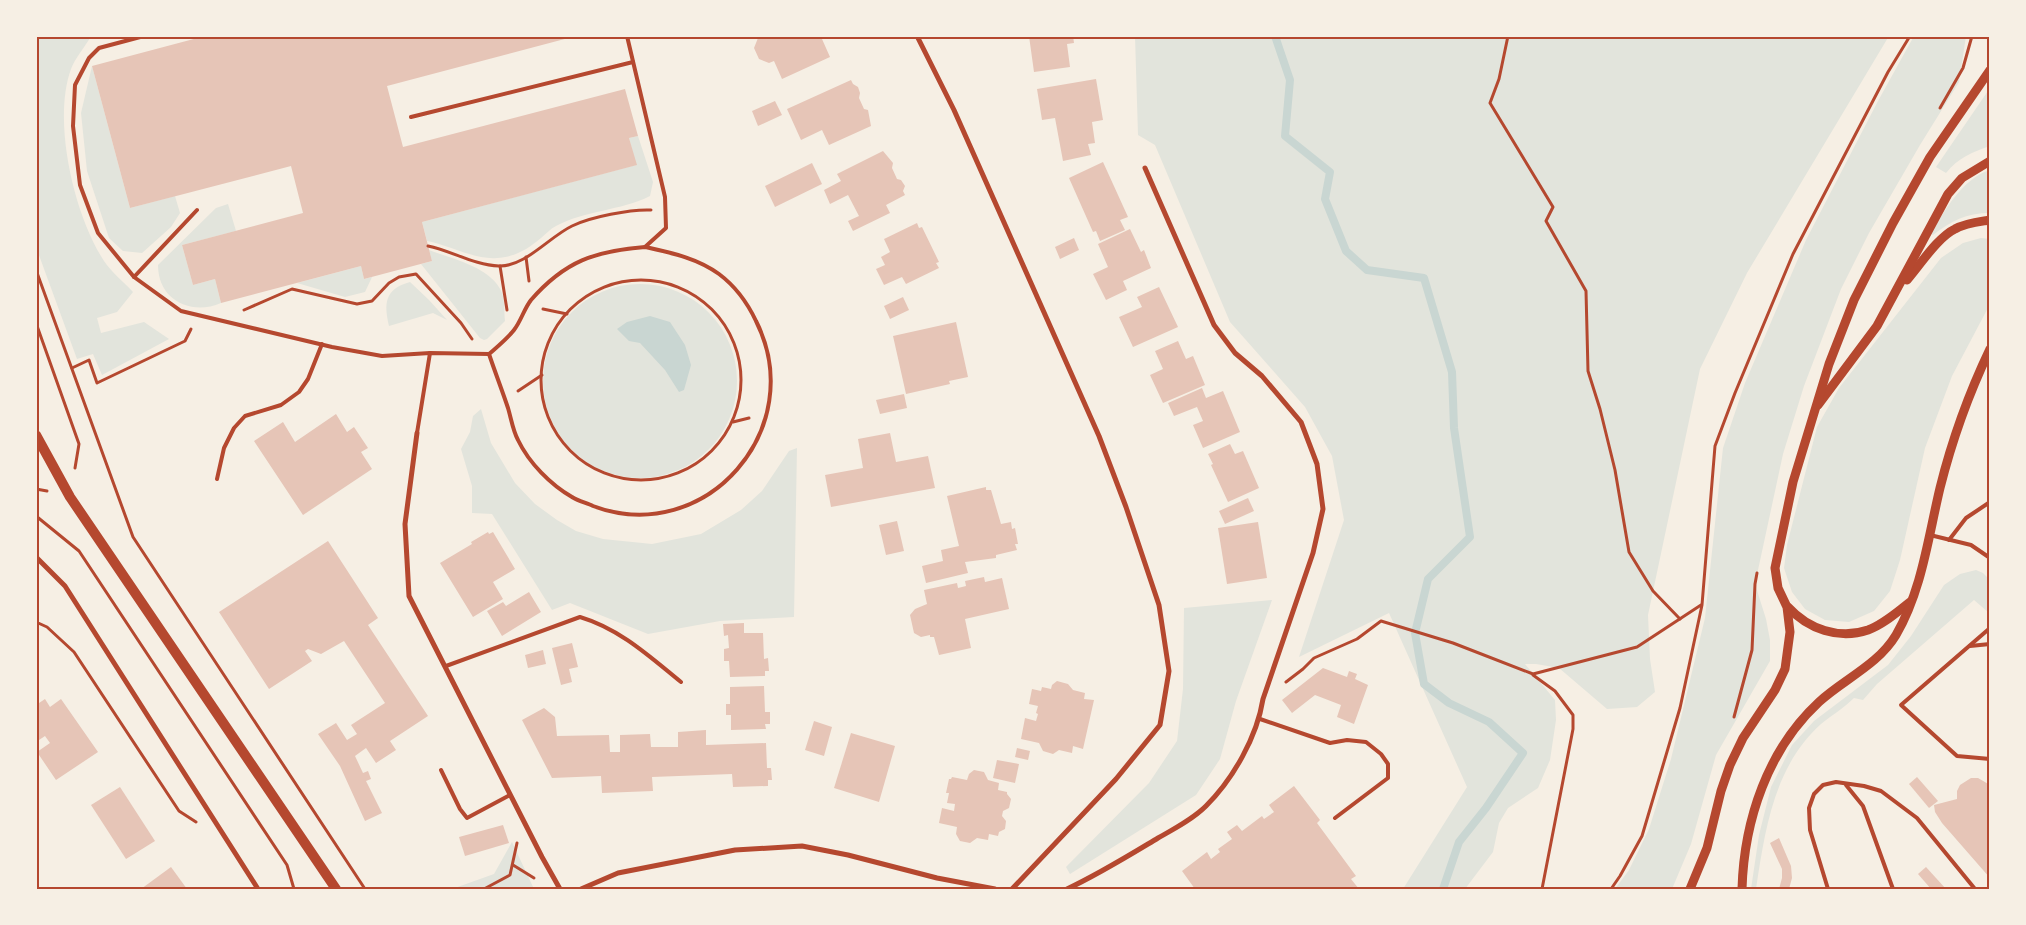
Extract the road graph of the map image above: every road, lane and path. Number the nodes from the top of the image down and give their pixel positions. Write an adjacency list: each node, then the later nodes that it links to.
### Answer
1 (144, 36): 18 (lane)
2 (627, 36): 6 (lane)
3 (917, 36): 73 (street)
4 (1508, 36): 48 (path)
5 (1910, 36): 46 (path)
6 (633, 62): 8 (lane); 12 (lane)
7 (1990, 70): 34 (street)
8 (411, 117)
9 (1990, 161): 19 (street)
10 (1145, 168): 56 (street)
11 (197, 210): 18 (lane)
12 (665, 211): 15 (lane); 16 (path)
13 (1990, 220): 19 (street)
14 (428, 246): 16 (path)
15 (645, 247): 20 (lane); 33 (lane)
16 (500, 266): 21 (path)
17 (36, 270): 31 (path)
18 (134, 277): 23 (lane)
19 (1898, 290): 34 (street)
20 (528, 306): 22 (path); 30 (lane)
21 (507, 314)
22 (567, 314): 32 (path); 32 (path)
23 (198, 315): 24 (lane); 31 (path)
24 (218, 321): 26 (lane); 29 (path)
25 (36, 323): 38 (path)
26 (322, 344): 28 (lane); 37 (lane)
27 (1990, 349): 41 (street)
28 (430, 353): 29 (lane); 35 (lane)
29 (473, 354): 30 (lane)
30 (489, 354): 33 (lane)
31 (72, 368): 68 (path)
32 (542, 375): 33 (path)
33 (505, 400)
34 (1813, 412): 47 (street)
35 (418, 433): 53 (street)
36 (36, 435): 38 (main road)
37 (217, 478)
38 (70, 497): 67 (main road)
39 (1990, 502): 42 (lane)
40 (36, 516): 66 (path)
41 (1930, 535): 42 (lane); 45 (street)
42 (1949, 540): 44 (lane)
43 (36, 557): 64 (street)
44 (1990, 558)
45 (1912, 600): 47 (street); 78 (street)
46 (1702, 605): 48 (path); 76 (path)
47 (1787, 607): 77 (street)
48 (1680, 619): 54 (path)
49 (36, 622): 64 (path)
50 (1990, 628): 52 (lane)
51 (1990, 644): 52 (lane)
52 (1968, 647): 58 (lane)
53 (446, 666): 55 (lane); 61 (street)
54 (1533, 674): 56 (path); 75 (path)
55 (681, 682)
56 (1263, 699): 57 (street)
57 (1260, 719): 63 (lane); 74 (street)
58 (1990, 759)
59 (441, 770): 61 (lane)
60 (1846, 785): 79 (lane); 80 (lane); 81 (lane)
61 (510, 795): 62 (street)
62 (522, 818): 69 (path); 70 (street)
63 (1335, 818)
64 (217, 824): 65 (street)
65 (258, 889)
66 (294, 889)
67 (336, 889)
68 (365, 889)
69 (484, 889)
70 (560, 889)
71 (581, 889): 72 (street)
72 (996, 889)
73 (1012, 889)
74 (1067, 889)
75 (1542, 889)
76 (1611, 889)
77 (1690, 889)
78 (1742, 889)
79 (1828, 889)
80 (1893, 889)
81 (1975, 889)

